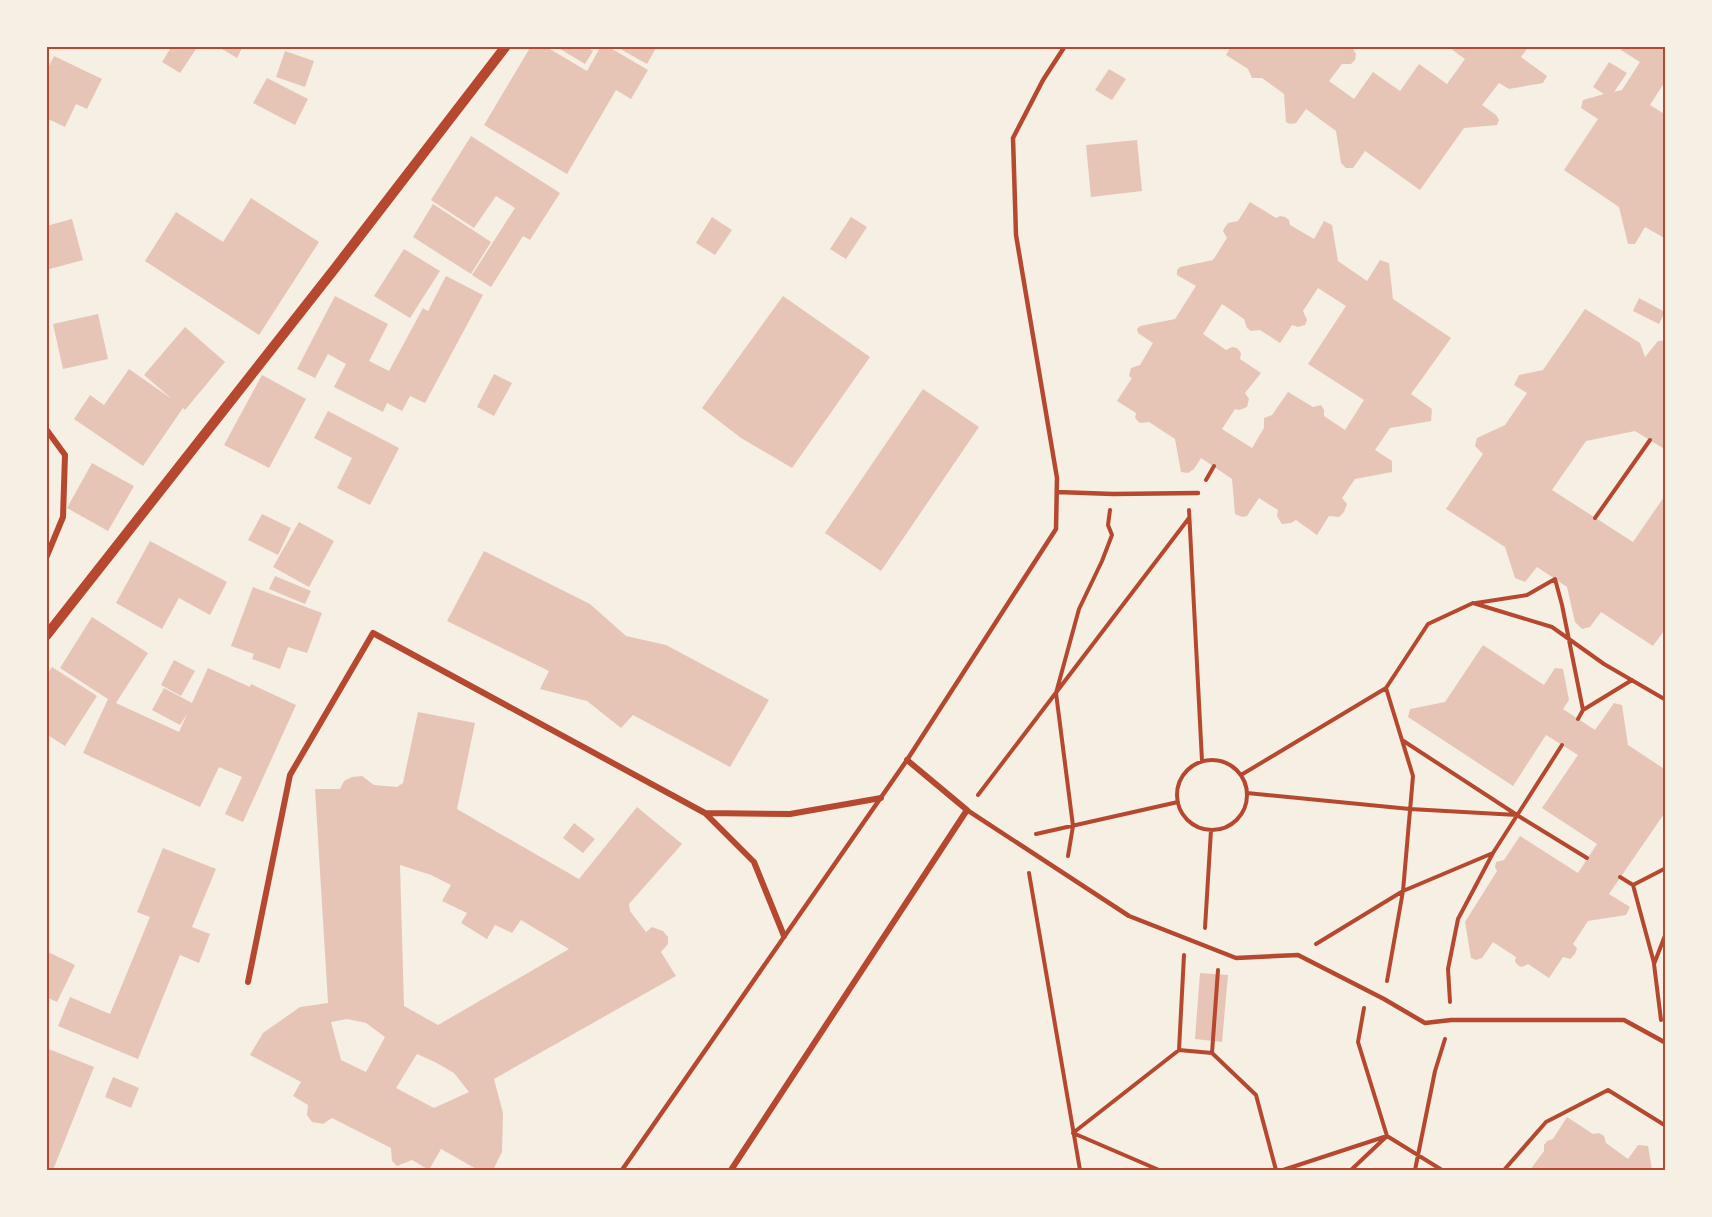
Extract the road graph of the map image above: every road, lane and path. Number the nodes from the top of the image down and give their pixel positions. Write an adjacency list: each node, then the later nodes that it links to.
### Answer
1 (506, 46): 13 (street)
2 (1065, 46): 6 (lane)
3 (46, 429): 11 (street)
4 (1650, 440): 10 (path)
5 (1214, 466): 7 (path)
6 (1057, 492): 8 (lane); 23 (lane)
7 (1198, 492): 8 (lane); 9 (path)
8 (1113, 494): 17 (path)
9 (1189, 518): 17 (path); 24 (path)
10 (1595, 518)
11 (46, 558)
12 (1473, 603): 14 (path); 14 (path); 16 (path)
13 (46, 636)
14 (1569, 639): 15 (path); 19 (path)
15 (1632, 680): 18 (path); 19 (path)
16 (1386, 688): 21 (path); 25 (path)
17 (1056, 693): 30 (path); 33 (path)
18 (1665, 700)
19 (1583, 710): 20 (path)
20 (1578, 719)
21 (1402, 740): 29 (path); 32 (path)
22 (1562, 745): 32 (path)
23 (907, 760): 27 (lane); 30 (street)
24 (1202, 761): 25 (path); 28 (path)
25 (1241, 775): 26 (path)
26 (1247, 793): 29 (path); 34 (path)
27 (881, 798): 31 (street); 45 (lane)
28 (1178, 802): 33 (path); 34 (path)
29 (1410, 809): 32 (path); 43 (path)
30 (967, 810): 35 (lane); 63 (street)
31 (705, 813): 45 (street); 51 (street)
32 (1516, 815): 37 (path); 38 (path)
33 (1073, 826): 35 (path); 40 (path)
34 (1211, 830): 47 (path)
35 (1012, 839): 36 (lane)
36 (1025, 849): 40 (lane); 59 (path)
37 (1493, 853): 43 (path); 54 (path)
38 (1587, 858)
39 (1665, 868): 42 (path)
40 (1065, 874): 46 (lane)
41 (1620, 877): 42 (path)
42 (1633, 885): 50 (path)
43 (1403, 891): 49 (path); 53 (path)
44 (1665, 933): 50 (path)
45 (784, 936): 62 (lane)
46 (1184, 938): 47 (lane); 56 (path)
47 (1204, 945): 48 (lane)
48 (1220, 951): 49 (lane); 57 (path)
49 (1298, 955): 52 (lane)
50 (1654, 964): 55 (path)
51 (248, 982)
52 (1368, 991): 53 (lane); 60 (path)
53 (1384, 999): 54 (lane)
54 (1451, 1020): 55 (lane); 61 (path)
55 (1664, 1042)
56 (1179, 1050): 57 (path); 59 (path)
57 (1212, 1053): 66 (path)
58 (1665, 1126): 71 (path)
59 (1073, 1133): 64 (path); 65 (path)
60 (1387, 1136): 61 (path); 67 (path); 68 (path)
61 (1418, 1156): 69 (path); 70 (path)
62 (622, 1170)
63 (731, 1170)
64 (1080, 1170)
65 (1159, 1170)
66 (1276, 1170)
67 (1283, 1170)
68 (1351, 1170)
69 (1415, 1170)
70 (1442, 1170)
71 (1504, 1170)

